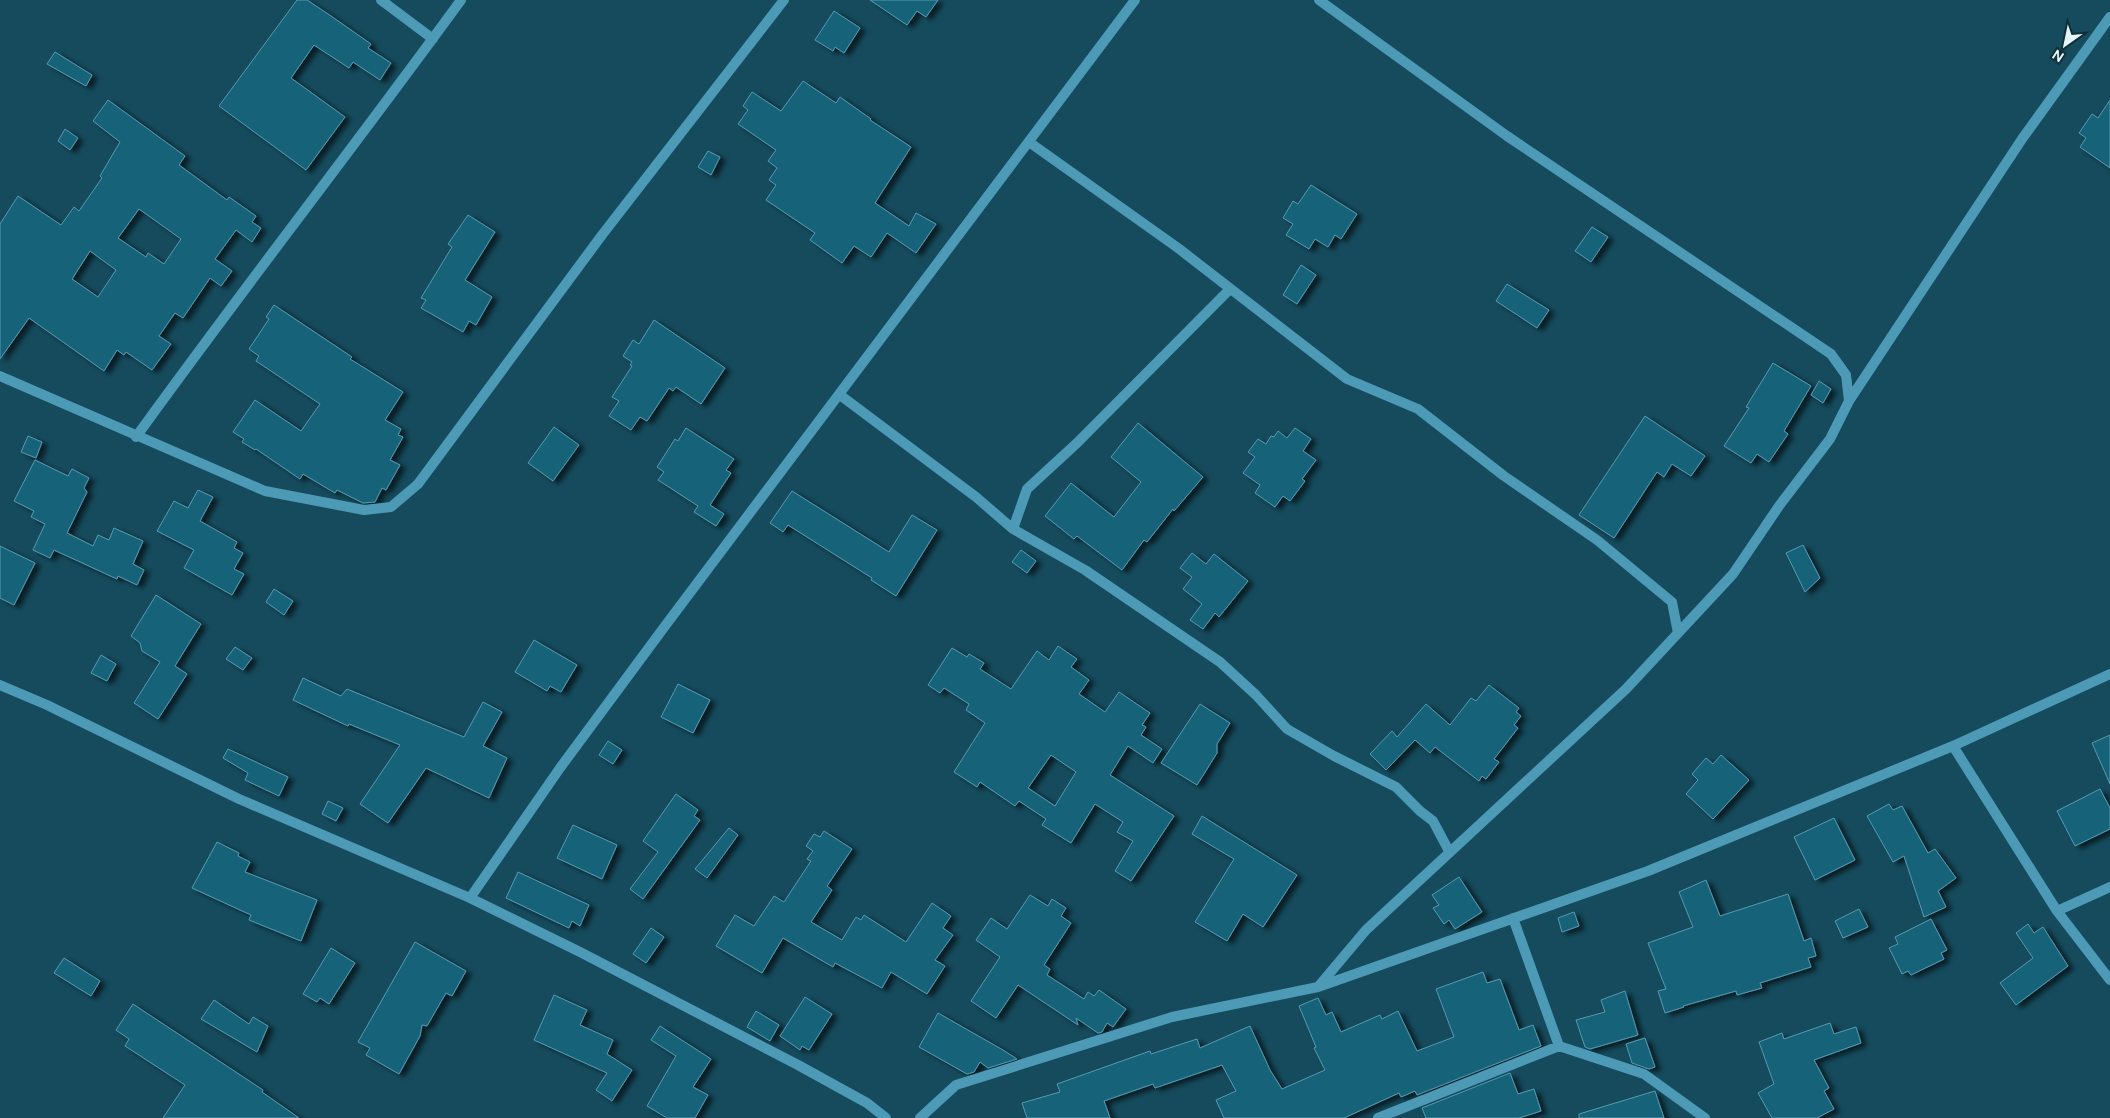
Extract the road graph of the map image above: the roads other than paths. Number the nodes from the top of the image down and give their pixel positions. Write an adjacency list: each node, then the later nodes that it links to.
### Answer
1 (381, 0): 7 (street)
2 (461, 0): 7 (street)
3 (784, 0): 13 (street)
4 (1135, 0): 8 (street)
5 (1320, 0): 12 (street)
6 (2110, 17): 12 (street)
7 (433, 38): 13 (street)
8 (1029, 142): 9 (street); 11 (street)
9 (1229, 290): 14 (street); 15 (street)
10 (0, 376): 13 (street)
11 (840, 395): 14 (street); 21 (street)
12 (1850, 401): 15 (street)
13 (136, 437)
14 (1013, 529): 19 (street)
15 (1678, 633): 19 (street)
16 (2110, 674): 18 (street)
17 (0, 685): 21 (street)
18 (1954, 746): 22 (street); 23 (street)
19 (1449, 851): 25 (street)
20 (2110, 887): 22 (street)
21 (470, 898): 27 (street)
22 (2057, 911): 24 (street)
23 (1513, 918): 25 (street); 26 (street)
24 (2110, 980)
25 (1318, 988): 28 (street)
26 (1559, 1046): 29 (street); 30 (street)
27 (886, 1118)
28 (920, 1118)
29 (1378, 1118)
30 (1706, 1118)

